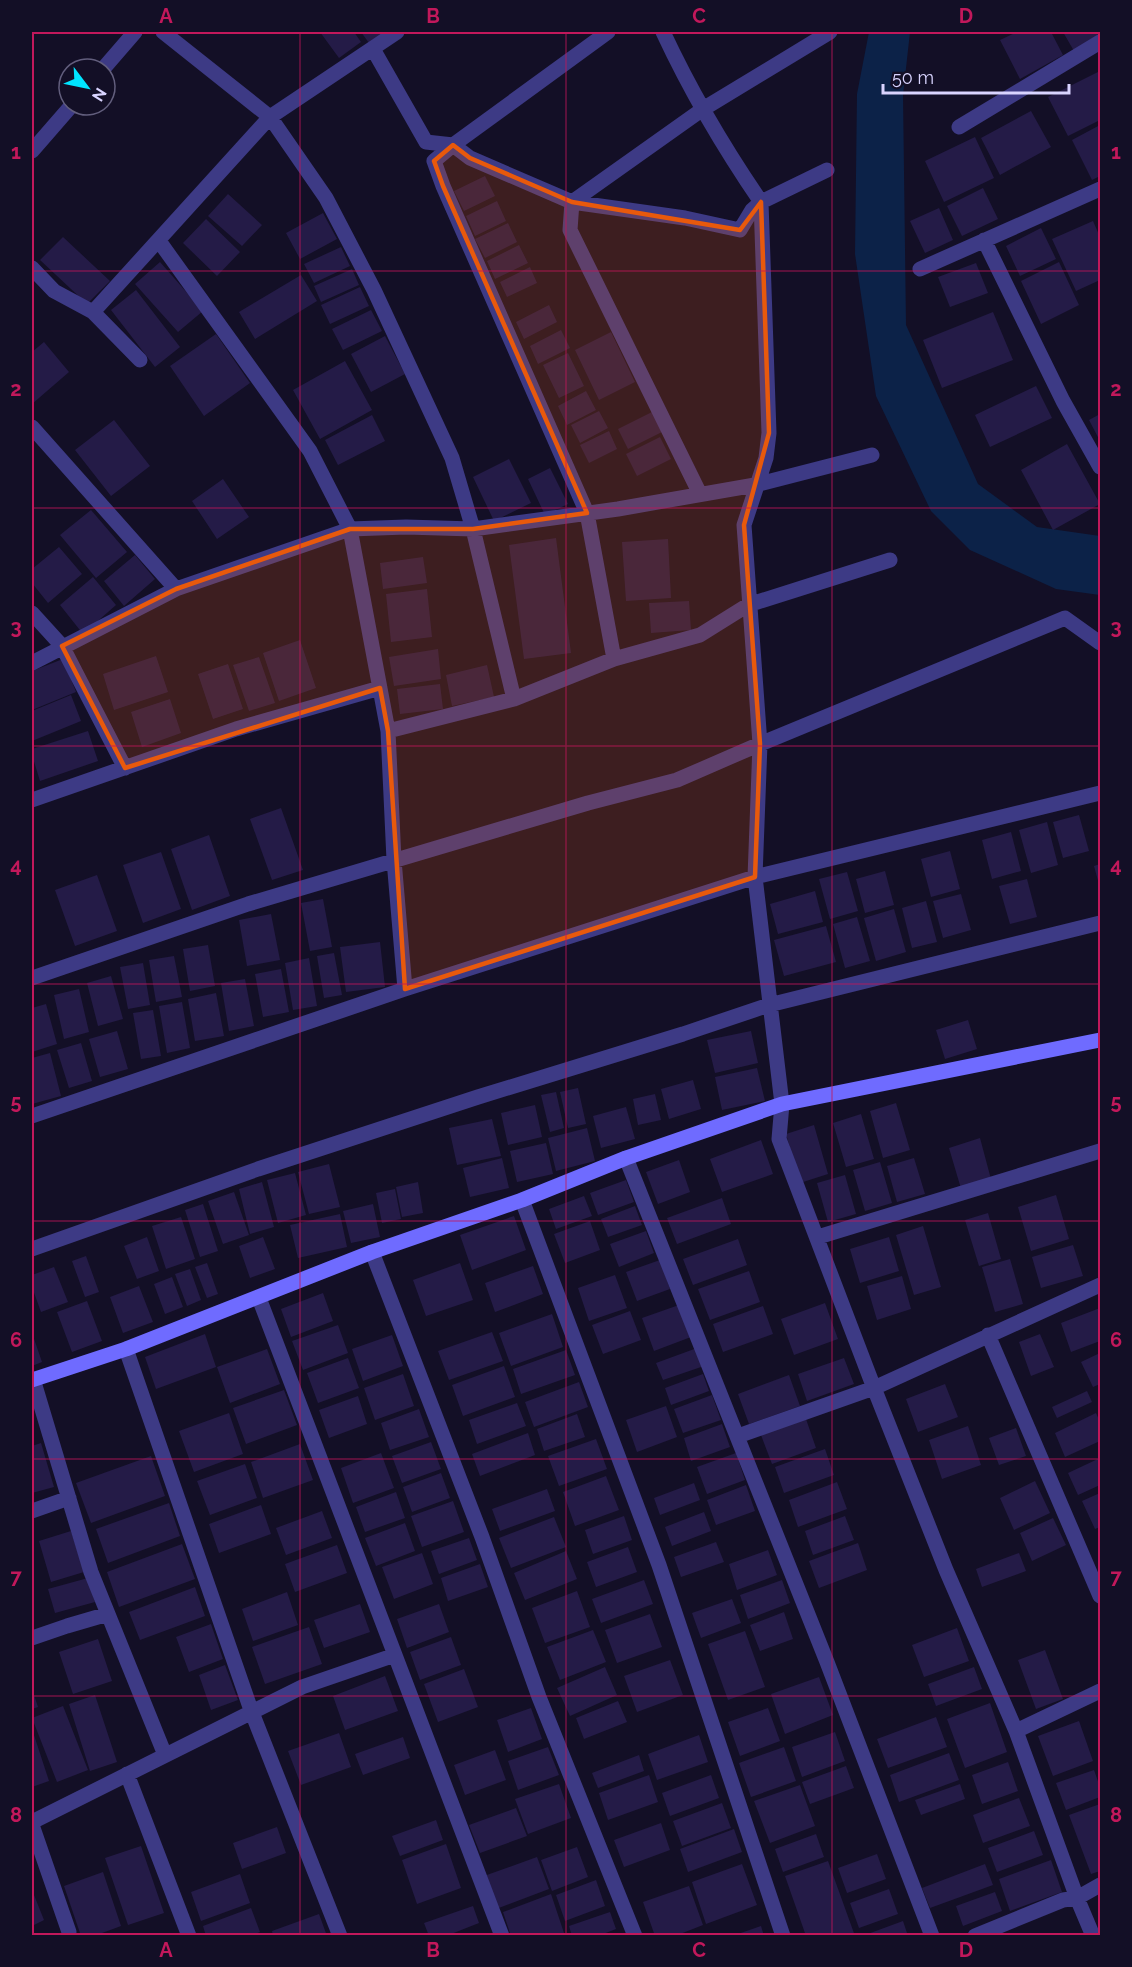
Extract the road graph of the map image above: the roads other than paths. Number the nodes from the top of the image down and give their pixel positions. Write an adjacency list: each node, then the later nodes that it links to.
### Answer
1 (135, 32): 9 (street)
2 (162, 32): 12 (street)
3 (397, 32): 8 (street)
4 (608, 32): 14 (street)
5 (663, 32): 10 (street)
6 (830, 32): 10 (street)
7 (1101, 42): 13 (street)
8 (372, 49): 12 (street); 14 (street)
9 (113, 57)
10 (703, 109): 18 (street); 19 (street)
11 (62, 117): 15 (street)
12 (270, 117): 21 (street); 33 (street)
13 (959, 127)
14 (453, 145): 18 (street); 31 (street)
15 (32, 152)
16 (827, 170): 19 (street)
17 (1100, 192): 20 (street)
18 (572, 202): 19 (street); 30 (street)
19 (761, 202): 29 (street)
20 (984, 240): 23 (street); 28 (street)
21 (159, 241): 24 (street); 32 (street)
22 (32, 268): 24 (street)
23 (920, 269)
24 (93, 312): 25 (street)
25 (140, 360)
26 (32, 427): 35 (street)
27 (872, 455): 29 (street)
28 (1101, 467)
29 (755, 485): 30 (street); 36 (street)
30 (700, 494): 31 (street)
31 (586, 513): 33 (street); 40 (street)
32 (350, 529): 33 (street); 35 (street); 42 (street)
33 (473, 529): 43 (street)
34 (890, 560): 36 (street)
35 (176, 589): 39 (street)
36 (748, 605): 40 (street); 45 (street)
37 (32, 613): 39 (street)
38 (1101, 643): 45 (street)
39 (62, 646): 41 (street); 46 (street)
40 (614, 659): 43 (street)
41 (32, 663)
42 (380, 688): 44 (street); 46 (street)
43 (514, 699): 44 (street)
44 (388, 731): 49 (street)
45 (760, 744): 49 (street); 50 (street)
46 (125, 768): 48 (street)
47 (1101, 793): 50 (street)
48 (32, 800)
49 (394, 860): 52 (street); 53 (street)
50 (755, 877): 53 (street); 54 (street)
51 (1101, 923): 54 (street)
52 (32, 978)
53 (405, 989): 57 (street)
54 (769, 1005): 56 (street); 62 (street)
55 (1101, 1040): 56 (street)
56 (782, 1104): 59 (street); 61 (street)
57 (32, 1116)
58 (1101, 1151): 61 (street)
59 (626, 1158): 60 (street); 70 (street)
60 (522, 1200): 63 (street); 90 (street)
61 (818, 1237): 69 (street)
62 (32, 1249)
63 (372, 1252): 65 (street); 89 (street)
64 (1101, 1285): 66 (street)
65 (259, 1298): 67 (street); 76 (street)
66 (988, 1335): 69 (street); 73 (street)
67 (126, 1349): 68 (street); 78 (street)
68 (32, 1380): 71 (street)
69 (874, 1388): 70 (street); 79 (street)
70 (738, 1436): 91 (street)
71 (69, 1498): 72 (street); 74 (street)
72 (32, 1511)
73 (1101, 1596)
74 (108, 1614): 75 (street); 80 (street)
75 (32, 1638)
76 (395, 1655): 78 (street); 88 (street)
77 (1101, 1691): 79 (street)
78 (251, 1710): 80 (street); 87 (street)
79 (1016, 1731): 84 (street)
80 (165, 1755): 81 (street)
81 (128, 1774): 82 (street); 86 (street)
82 (32, 1824): 85 (street)
83 (1101, 1885): 84 (street)
84 (1077, 1898): 92 (street); 93 (street)
85 (69, 1932)
86 (189, 1935)
87 (340, 1935)
88 (502, 1935)
89 (635, 1935)
90 (783, 1935)
91 (932, 1935)
92 (975, 1935)
93 (1093, 1935)

